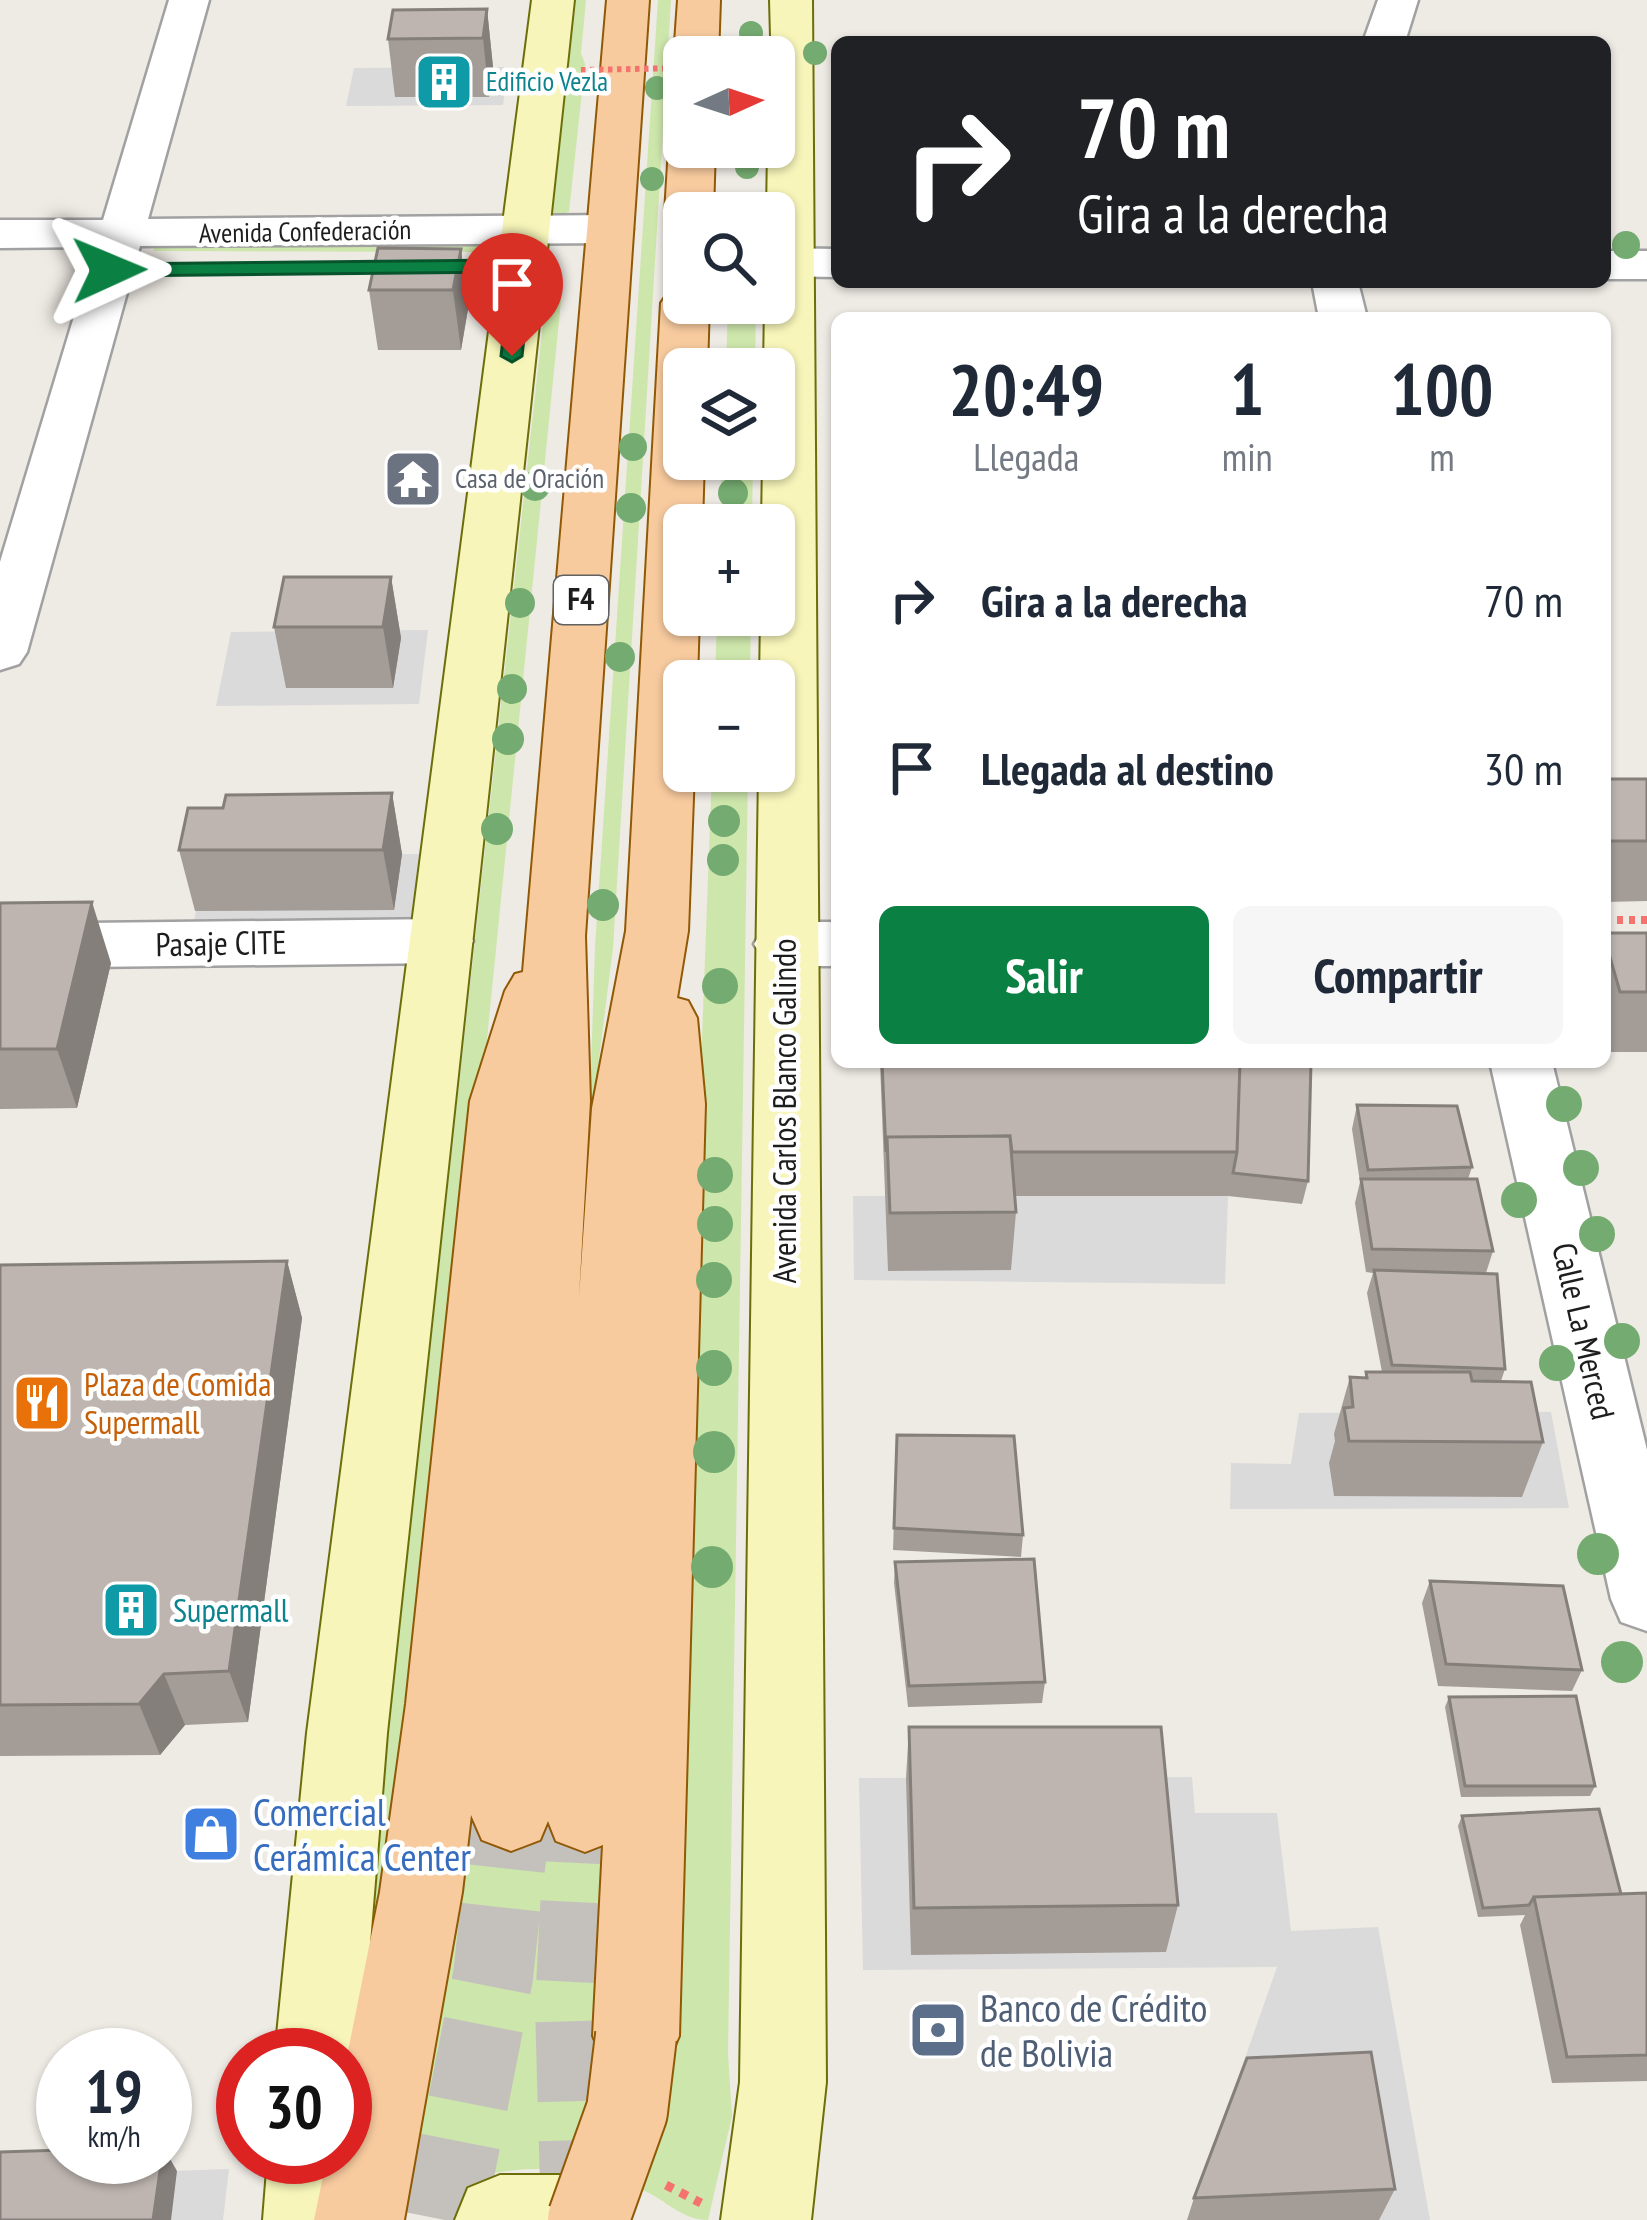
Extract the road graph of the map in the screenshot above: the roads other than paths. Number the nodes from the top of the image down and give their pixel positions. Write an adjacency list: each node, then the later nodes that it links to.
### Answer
1 (189, 0): 12 (street)
2 (553, 0): 10 (street)
3 (628, 0): 11 (main road, F4)
4 (699, 0): 7 (main road)
5 (791, 0): 13 (street, Avenida Carlos Blanco Galindo)
6 (1398, 0): 8 (street)
7 (697, 36)
8 (1386, 36)
9 (0, 234): 12 (street, Avenida Confederación)
10 (525, 247): 11 (street, Avenida Confederación); 12 (street, Avenida Confederación); 21 (street)
11 (608, 247): 20 (main road, F4)
12 (115, 252): 16 (street, Avenida Confederación); 18 (street)
13 (801, 262): 22 (street, Avenida Carlos Blanco Galindo)
14 (1611, 265): 15 (street)
15 (1647, 265)
16 (0, 271)
17 (684, 324): 19 (main road)
18 (0, 652)
19 (656, 931): 27 (main road); 34 (main road, bridge)
20 (554, 936): 26 (main road, F4); 31 (main road)
21 (442, 941): 23 (street, Pasaje CITE); 28 (street)
22 (811, 944): 35 (street, Avenida Carlos Blanco Galindo)
23 (0, 946)
24 (1522, 1068): 25 (street, Calle La Merced)
25 (1647, 1599)
26 (511, 1814)
27 (585, 1814)
28 (320, 2028)
29 (310, 2184): 30 (street)
30 (308, 2220)
31 (359, 2220)
32 (500, 2220): 33 (street)
33 (568, 2220)
34 (588, 2220)
35 (766, 2220)

